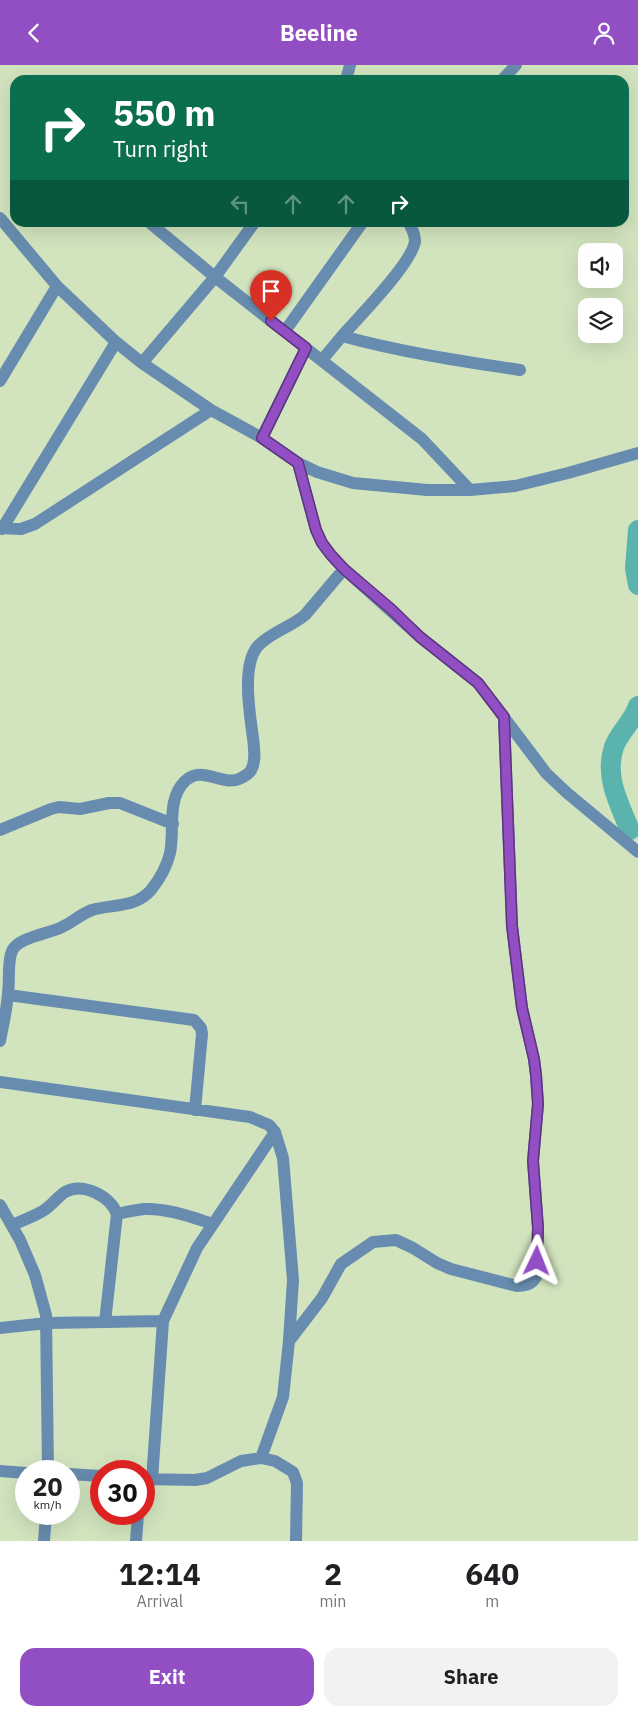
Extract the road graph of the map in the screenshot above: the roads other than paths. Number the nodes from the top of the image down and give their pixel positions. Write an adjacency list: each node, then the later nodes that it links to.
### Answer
1 (516, 65): 2 (street)
2 (507, 75)
3 (1, 223): 9 (street)
4 (155, 227): 8 (street)
5 (251, 227): 8 (street)
6 (359, 227): 10 (street)
7 (411, 227): 11 (street)
8 (214, 277): 10 (street); 15 (street)
9 (57, 286): 12 (street); 17 (street)
10 (285, 331): 13 (street)
11 (342, 336): 14 (street); 16 (street)
12 (116, 342): 15 (street); 23 (street)
13 (306, 348): 14 (street); 19 (street)
14 (322, 360): 22 (street)
15 (142, 363): 18 (street)
16 (520, 370)
17 (0, 381)
18 (211, 410): 19 (street); 23 (street)
19 (262, 438): 21 (street)
20 (638, 453): 22 (street)
21 (298, 463): 22 (street); 24 (street)
22 (470, 490)
23 (1, 528)
24 (344, 569): 25 (street); 26 (street)
25 (504, 717): 28 (street); 42 (street)
26 (173, 824): 27 (street); 29 (street)
27 (0, 830)
28 (638, 852)
29 (8, 995): 30 (street); 32 (street)
30 (0, 1041)
31 (0, 1082): 32 (street)
32 (195, 1110): 33 (street)
33 (275, 1133): 36 (street); 42 (street)
34 (0, 1205): 37 (street)
35 (117, 1214): 36 (street); 37 (street); 39 (street)
36 (213, 1224): 38 (street)
37 (12, 1225): 40 (street)
38 (163, 1321): 39 (street); 45 (street)
39 (105, 1322): 40 (street)
40 (47, 1323): 41 (street); 44 (street)
41 (0, 1328)
42 (289, 1341): 43 (street)
43 (260, 1458): 48 (street); 53 (street)
44 (48, 1460)
45 (150, 1460)
46 (0, 1471): 47 (street)
47 (15, 1472)
48 (155, 1480)
49 (45, 1525): 51 (street)
50 (137, 1525): 52 (street)
51 (44, 1541)
52 (136, 1541)
53 (296, 1541)

